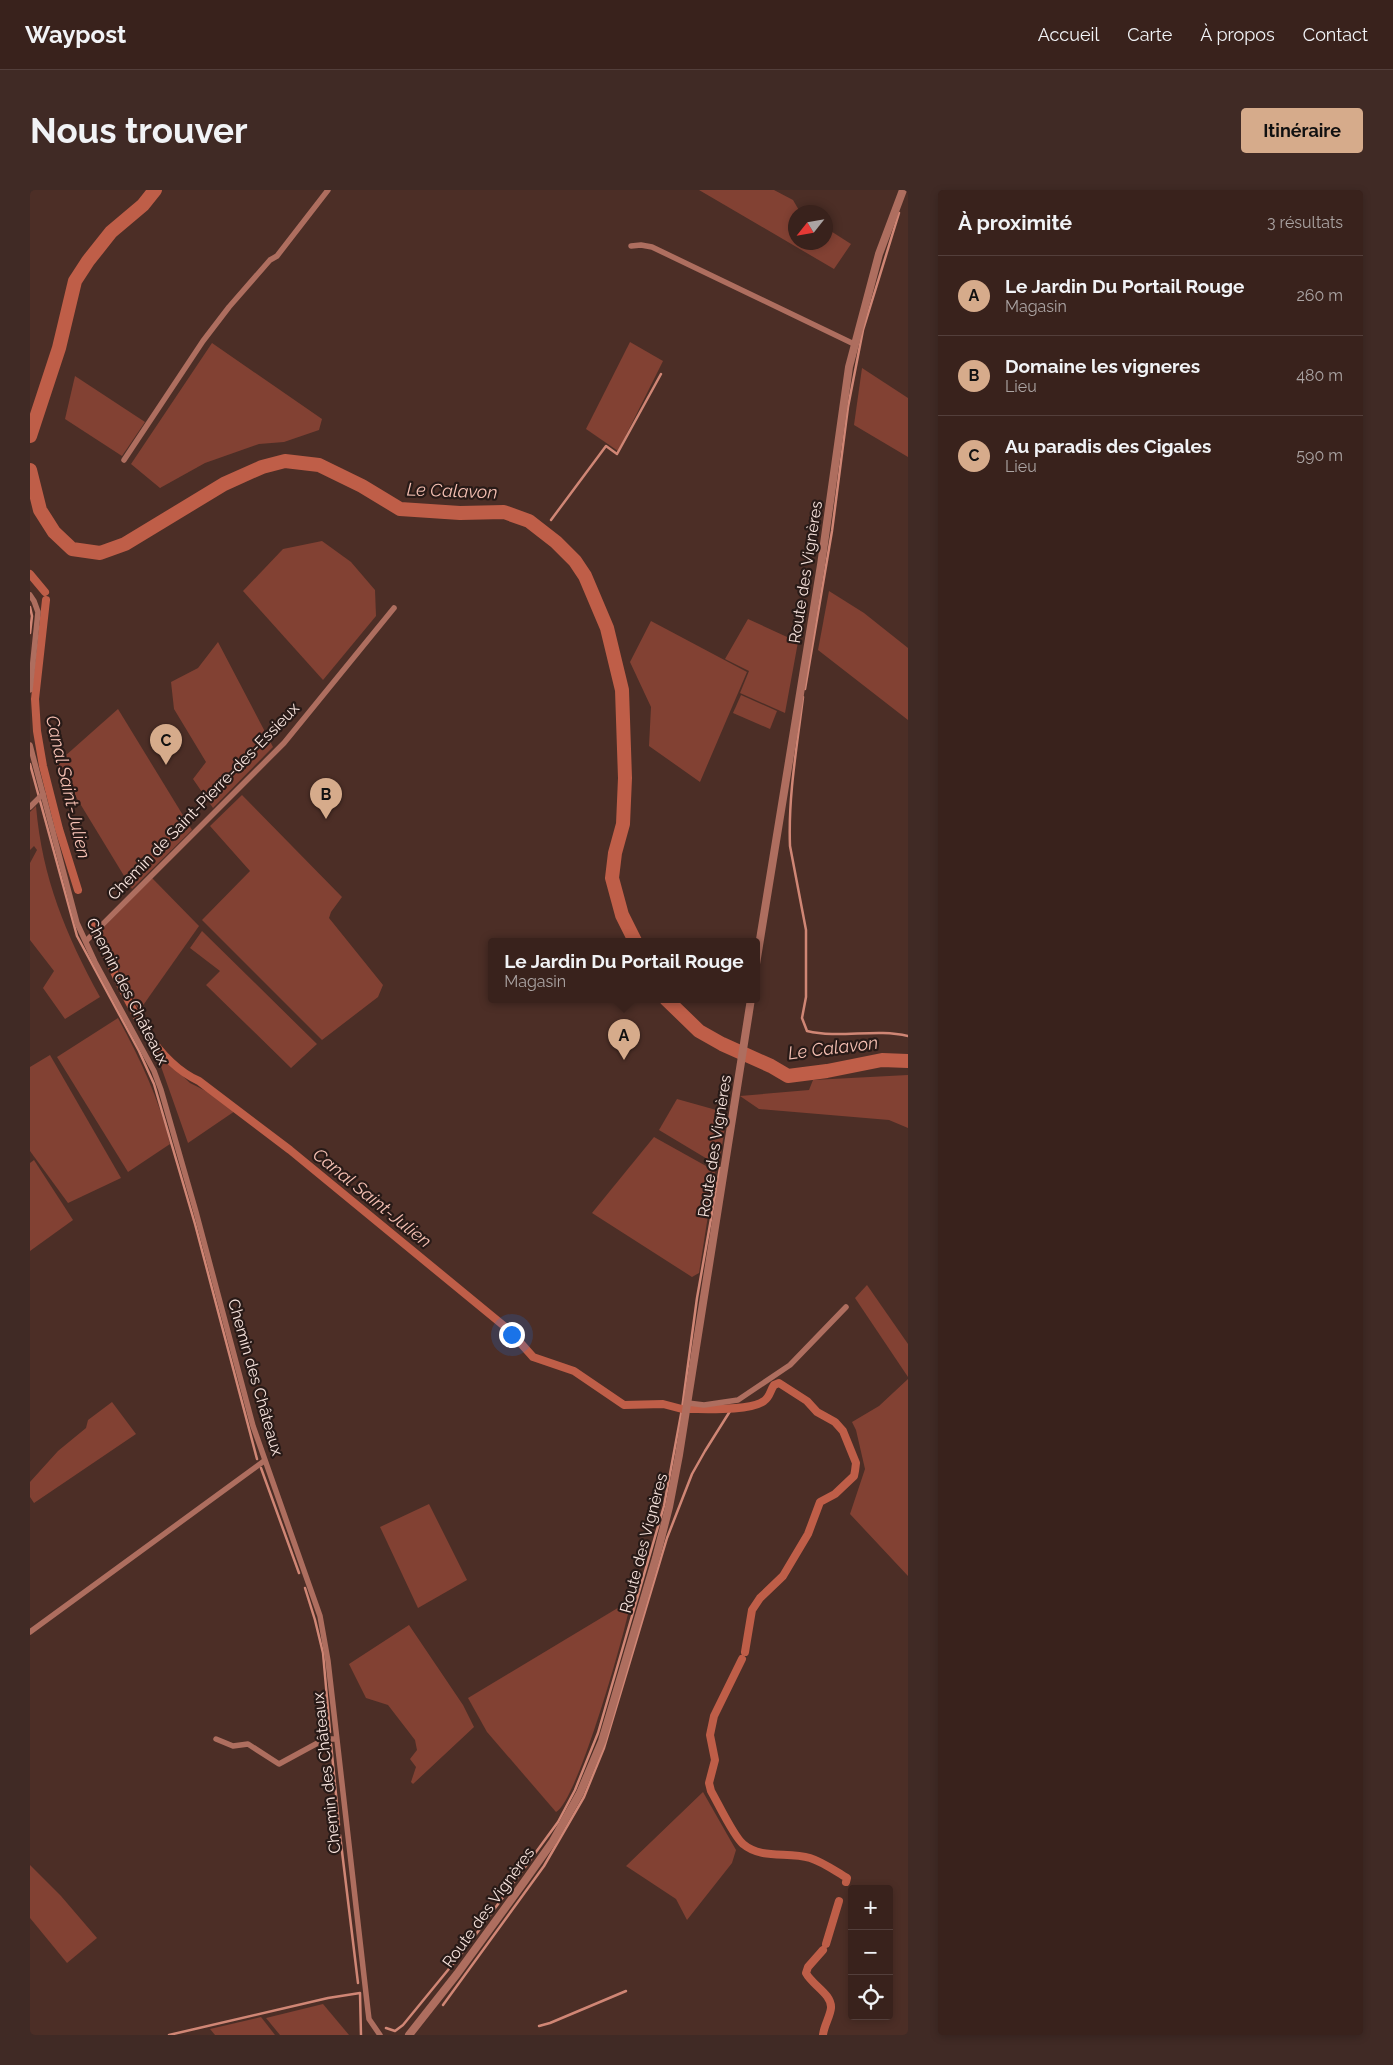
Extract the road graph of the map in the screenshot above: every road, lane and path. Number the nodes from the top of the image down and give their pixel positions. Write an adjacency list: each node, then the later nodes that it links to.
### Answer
1 (328, 190): 5 (street)
2 (902, 190): 4 (street, Route des Vignères)
3 (631, 246): 4 (street)
4 (854, 344): 12 (street, Route des Vignères)
5 (124, 460)
6 (30, 595): 8 (street)
7 (394, 608): 13 (street, Chemin de Saint-Pierre-des-Essieux)
8 (30, 690)
9 (30, 745): 10 (street, Chemin des Châteaux)
10 (43, 794): 11 (street); 13 (street, Chemin des Châteaux)
11 (30, 807)
12 (760, 939)
13 (86, 942): 17 (street, Chemin des Châteaux)
14 (750, 1003): 16 (street, Route des Vignères)
15 (846, 1306): 16 (street)
16 (687, 1408): 22 (street, Route des Vignères)
17 (264, 1461): 18 (street); 20 (street, Chemin des Châteaux)
18 (30, 1632)
19 (216, 1739): 20 (street)
20 (336, 1739): 21 (street, Chemin des Châteaux)
21 (380, 2035)
22 (409, 2035)

